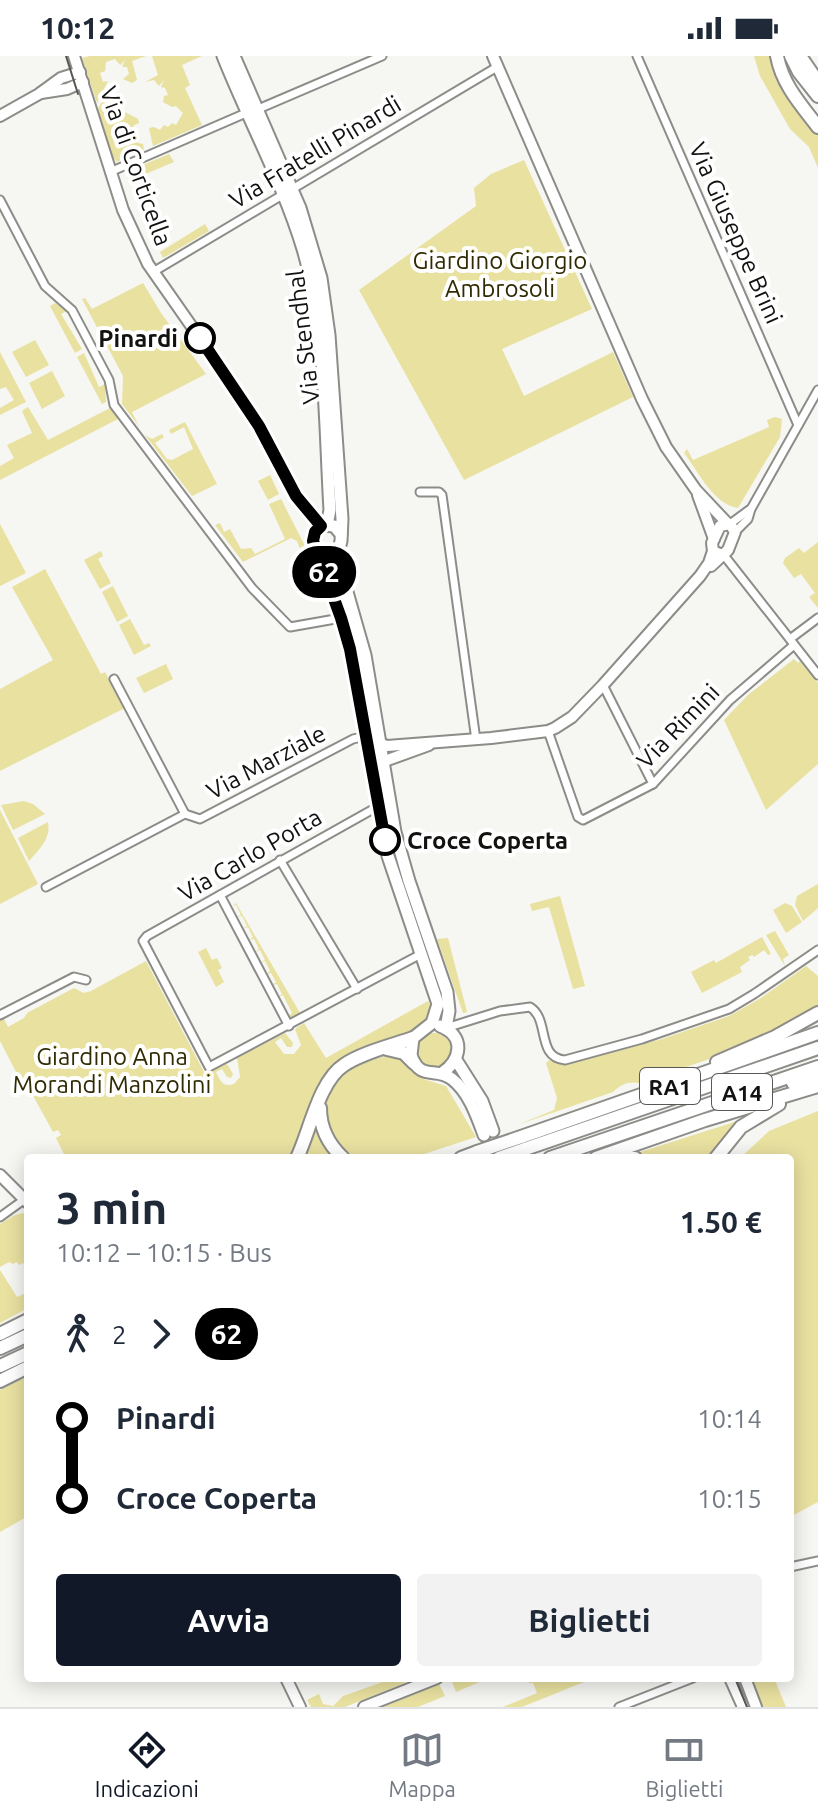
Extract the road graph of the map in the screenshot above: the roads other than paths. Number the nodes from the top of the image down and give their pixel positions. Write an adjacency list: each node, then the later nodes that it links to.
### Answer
1 (74, 56): 10 (street, Via di Corticella)
2 (223, 56): 13 (main road, Via Stendhal)
3 (234, 56): 13 (main road, Via Stendhal)
4 (382, 56): 13 (street)
5 (637, 56): 21 (street, Via Giuseppe Brini)
6 (777, 56): 15 (highway)
7 (791, 56): 12 (highway)
8 (800, 56): 11 (highway)
9 (495, 61): 17 (street, Via Fratelli Pinardi); 22 (street)
10 (81, 77): 14 (street); 16 (street, Via di Corticella)
11 (818, 82)
12 (818, 96)
13 (251, 111): 16 (street); 17 (main road, Via Stendhal)
14 (0, 116)
15 (818, 127)
16 (110, 172): 19 (street, Via di Corticella)
17 (287, 192): 19 (street, Via Fratelli Pinardi); 24 (main road, Via Stendhal); 28 (main road, Via Stendhal)
18 (0, 200): 33 (street)
19 (153, 272): 25 (street, Via di Corticella)
20 (818, 390): 21 (street)
21 (798, 425): 27 (street)
22 (696, 490): 27 (street); 29 (street)
23 (420, 492): 41 (street)
24 (330, 510): 25 (street); 26 (main road, Via Stendhal)
25 (311, 517): 26 (street, Via di Corticella)
26 (324, 525): 28 (main road); 30 (main road)
27 (731, 527): 29 (street); 32 (street)
28 (341, 534): 31 (main road)
29 (714, 539): 32 (street)
30 (316, 547): 31 (main road); 33 (main road)
31 (338, 548): 43 (main road)
32 (722, 552): 35 (street); 38 (street)
33 (341, 618): 40 (main road)
34 (818, 618): 35 (street, Via Rimini)
35 (792, 642): 36 (street); 46 (street, Via Rimini)
36 (818, 675)
37 (114, 679): 48 (street, Via Marziale)
38 (603, 685): 39 (street); 46 (street)
39 (548, 731): 41 (street); 46 (street, Via Rimini)
40 (366, 736): 43 (main road); 44 (main road); 48 (street, Via Marziale)
41 (476, 740): 42 (street)
42 (435, 743): 43 (street); 45 (street)
43 (381, 744): 45 (main road)
44 (369, 751): 45 (main road); 47 (main road)
45 (382, 762): 60 (main road)
46 (653, 784)
47 (377, 807): 49 (street, Via Carlo Porta); 53 (main road)
48 (185, 814): 50 (street, Via Marziale)
49 (280, 860): 51 (street, Via Carlo Porta); 55 (street)
50 (46, 887)
51 (220, 895): 58 (street); 58 (street, Via Carlo Porta)
52 (818, 950): 60 (street)
53 (421, 954): 55 (street); 59 (main road)
54 (86, 980): 57 (street)
55 (357, 989): 58 (street)
56 (818, 1013): 72 (highway)
57 (0, 1015)
58 (289, 1026)
59 (427, 1027): 60 (main road); 62 (main road)
60 (446, 1028): 65 (main road)
61 (818, 1033): 72 (highway, RA1)
62 (413, 1038): 64 (highway); 66 (main road)
63 (818, 1048): 74 (highway, A14)
64 (387, 1049): 66 (highway); 71 (highway)
65 (456, 1060): 68 (main road); 68 (main road)
66 (414, 1063): 68 (main road)
67 (818, 1067): 73 (highway, A14)
68 (442, 1073)
69 (818, 1076): 73 (highway)
70 (818, 1088): 80 (highway, RA1); 81 (highway)
71 (321, 1098): 75 (highway); 76 (highway)
72 (601, 1109): 74 (highway, RA1)
73 (666, 1117): 79 (highway, A14)
74 (523, 1143): 77 (highway, RA1, bridge); 78 (highway, A14, bridge)
75 (299, 1154)
76 (339, 1154)
77 (474, 1154)
78 (505, 1154)
79 (561, 1154)
80 (607, 1154)
81 (719, 1154)
82 (0, 1175): 83 (street)
83 (24, 1199)
84 (24, 1202): 85 (street)
85 (0, 1217)
86 (24, 1322): 87 (highway)
87 (0, 1334)
88 (24, 1337): 89 (highway)
89 (0, 1348)
90 (24, 1355): 91 (highway)
91 (0, 1366)
92 (24, 1369): 93 (highway)
93 (0, 1381)
94 (818, 1561): 95 (street)
95 (794, 1566)
96 (288, 1682): 101 (street)
97 (427, 1682): 102 (street)
98 (683, 1682): 103 (street)
99 (732, 1682): 104 (street)
100 (747, 1682): 105 (street)
101 (300, 1707)
102 (364, 1707)
103 (619, 1707)
104 (743, 1707)
105 (756, 1707)

